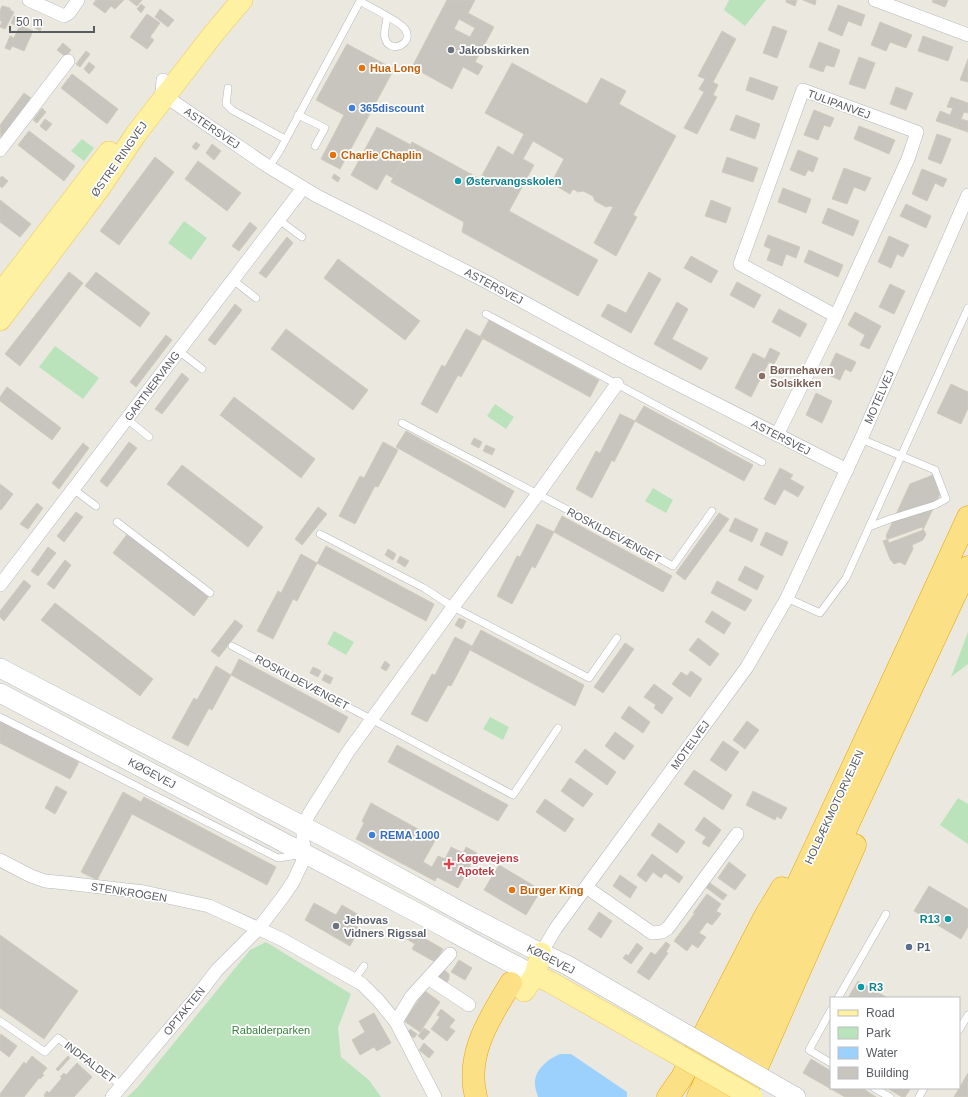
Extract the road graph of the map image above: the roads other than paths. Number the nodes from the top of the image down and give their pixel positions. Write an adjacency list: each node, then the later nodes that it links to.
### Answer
1 (29, 0): 2 (street)
2 (78, 0)
3 (225, 0): 10 (main road, ØSTRE RINGVEJ)
4 (242, 0): 10 (main road, ØSTRE RINGVEJ)
5 (875, 0): 8 (street)
6 (360, 1): 7 (lane); 12 (lane)
7 (387, 16)
8 (968, 35)
9 (68, 61): 15 (street)
10 (164, 88): 16 (street, ASTERSVEJ); 22 (main road, ØSTRE RINGVEJ); 27 (main road, ØSTRE RINGVEJ)
11 (228, 88): 13 (lane)
12 (298, 115): 13 (lane); 14 (lane)
13 (286, 139): 16 (lane)
14 (314, 146)
15 (0, 150)
16 (269, 167): 17 (street, ASTERSVEJ)
17 (303, 188): 19 (street, GARTNERVANG); 33 (street, ASTERSVEJ)
18 (968, 195): 35 (street, MOTELVEJ)
19 (279, 220): 20 (lane); 21 (street, GARTNERVANG)
20 (302, 237)
21 (233, 280): 23 (lane); 28 (street, GARTNERVANG)
22 (0, 294)
23 (256, 298)
24 (968, 308): 36 (lane)
25 (486, 314): 30 (lane)
26 (836, 316): 26 (street, TULIPANVEJ); 33 (street, TULIPANVEJ)
27 (0, 320)
28 (179, 351): 29 (lane); 31 (street, GARTNERVANG)
29 (202, 369)
30 (617, 384): 37 (lane); 40 (street)
31 (127, 419): 34 (lane); 39 (street, GARTNERVANG)
32 (402, 423): 40 (lane, ROSKILDEVÆNGET)
33 (777, 435): 38 (street, ASTERSVEJ)
34 (149, 437)
35 (860, 439): 36 (lane); 38 (street, MOTELVEJ)
36 (901, 456): 45 (lane); 45 (lane)
37 (762, 462)
38 (847, 470): 50 (street, MOTELVEJ)
39 (73, 490): 41 (lane); 48 (street, GARTNERVANG)
40 (538, 494): 42 (lane, ROSKILDEVÆNGET); 51 (street)
41 (96, 506)
42 (712, 511)
43 (968, 517): 60 (highway, HOLBÆKMOTORVEJEN)
44 (116, 522): 49 (lane)
45 (869, 527): 50 (lane)
46 (320, 534): 51 (lane)
47 (968, 567): 52 (highway, HOLBÆKMOTORVEJEN)
48 (0, 585)
49 (210, 593)
50 (787, 598): 66 (street, MOTELVEJ)
51 (453, 606): 53 (lane); 58 (street)
52 (945, 616): 92 (highway, HOLBÆKMOTORVEJEN); 93 (highway)
53 (617, 638)
54 (232, 646): 58 (lane, ROSKILDEVÆNGET)
55 (0, 668): 62 (street, KØGEVEJ)
56 (0, 693): 61 (street, KØGEVEJ)
57 (0, 717): 64 (lane)
58 (371, 719): 59 (lane, ROSKILDEVÆNGET); 62 (street)
59 (558, 728)
60 (860, 751): 90 (highway); 91 (highway, HOLBÆKMOTORVEJEN)
61 (164, 779): 62 (street); 64 (street, KØGEVEJ)
62 (303, 827): 64 (street); 67 (street, KØGEVEJ)
63 (737, 834): 66 (street)
64 (304, 854): 67 (street); 69 (street, KØGEVEJ); 70 (street, OPTAKTEN)
65 (0, 860): 70 (street, STENKROGEN)
66 (586, 887): 73 (street, MOTELVEJ)
67 (460, 912): 73 (street, KØGEVEJ)
68 (886, 914): 76 (lane)
69 (428, 918): 73 (street, KØGEVEJ); 73 (street)
70 (259, 928): 75 (street); 84 (street, OPTAKTEN)
71 (450, 954): 74 (street)
72 (364, 966): 75 (lane)
73 (528, 973): 88 (highway); 89 (highway); 94 (main road, KØGEVEJ, bridge); 95 (street, bridge)
74 (428, 978): 77 (street); 81 (street)
75 (354, 980): 81 (street)
76 (839, 997)
77 (469, 1005)
78 (830, 1012): 83 (lane)
79 (968, 1015): 82 (lane)
80 (0, 1021): 84 (lane, INDFALDET)
81 (396, 1022): 87 (street)
82 (960, 1028)
83 (830, 1062)
84 (122, 1086): 86 (street, OPTAKTEN)
85 (876, 1089): 96 (lane)
86 (112, 1097)
87 (435, 1097)
88 (476, 1097)
89 (490, 1097)
90 (668, 1097)
91 (698, 1097)
92 (721, 1097)
93 (744, 1097)
94 (752, 1097)
95 (796, 1097)
96 (890, 1097)

